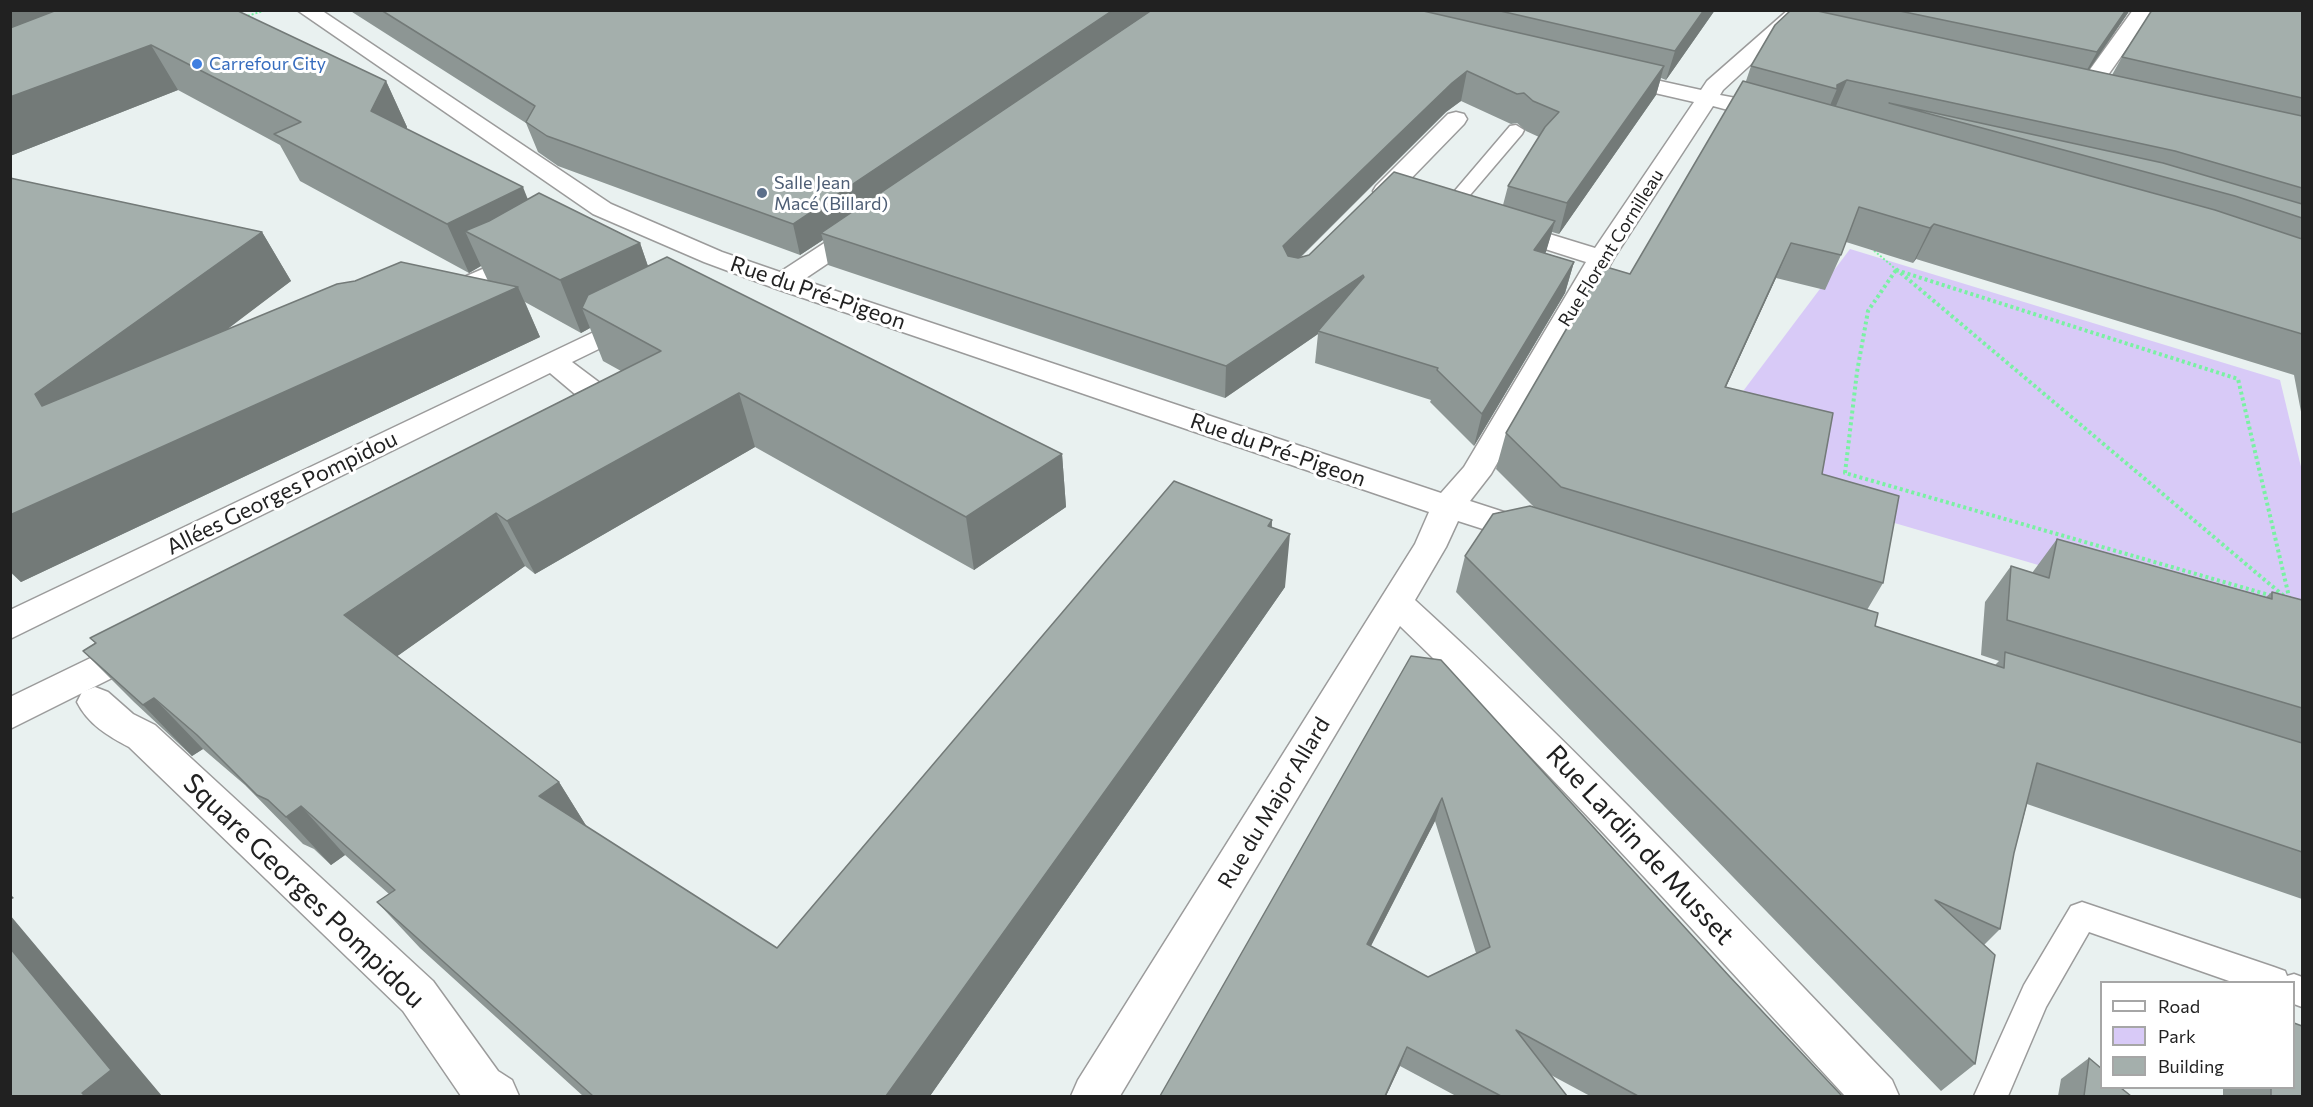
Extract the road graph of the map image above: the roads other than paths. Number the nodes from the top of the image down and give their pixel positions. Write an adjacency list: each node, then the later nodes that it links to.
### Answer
1 (307, 10): 18 (street, Rue du Pré-Pigeon)
2 (1800, 10): 4 (street, Rue Florent Cornilleau)
3 (2144, 10): 8 (street)
4 (1780, 28): 5 (street); 9 (street, Rue Florent Cornilleau)
5 (1807, 36)
6 (1593, 72): 9 (street)
7 (2064, 90): 8 (street)
8 (2087, 95): 10 (street)
9 (1707, 99): 11 (street); 17 (street, Rue Florent Cornilleau)
10 (2109, 100)
11 (1751, 110)
12 (1456, 119): 14 (street)
13 (1516, 130): 14 (lane)
14 (1426, 207): 17 (street)
15 (885, 213): 19 (street)
16 (535, 249): 21 (lane)
17 (1601, 258): 25 (street, Rue Florent Cornilleau)
18 (743, 268): 19 (street, Rue du Pré-Pigeon); 20 (street)
19 (783, 282): 25 (street, Rue du Pré-Pigeon)
20 (707, 286)
21 (428, 300)
22 (666, 306): 23 (street, Allées Georges Pompidou)
23 (554, 361): 24 (street); 28 (street, Allées Georges Pompidou)
24 (555, 435)
25 (1448, 506): 26 (street, Rue du Pré-Pigeon); 27 (street, Rue du Major Allard)
26 (1568, 544)
27 (1396, 602): 34 (street, Rue du Major Allard); 35 (street, Rue Lardin de Musset)
28 (10, 626)
29 (164, 635): 31 (street)
30 (95, 702): 33 (street, Square Georges Pompidou)
31 (10, 714)
32 (2271, 981): 36 (lane)
33 (496, 1096)
34 (1094, 1096)
35 (1876, 1096)
36 (1991, 1096)

